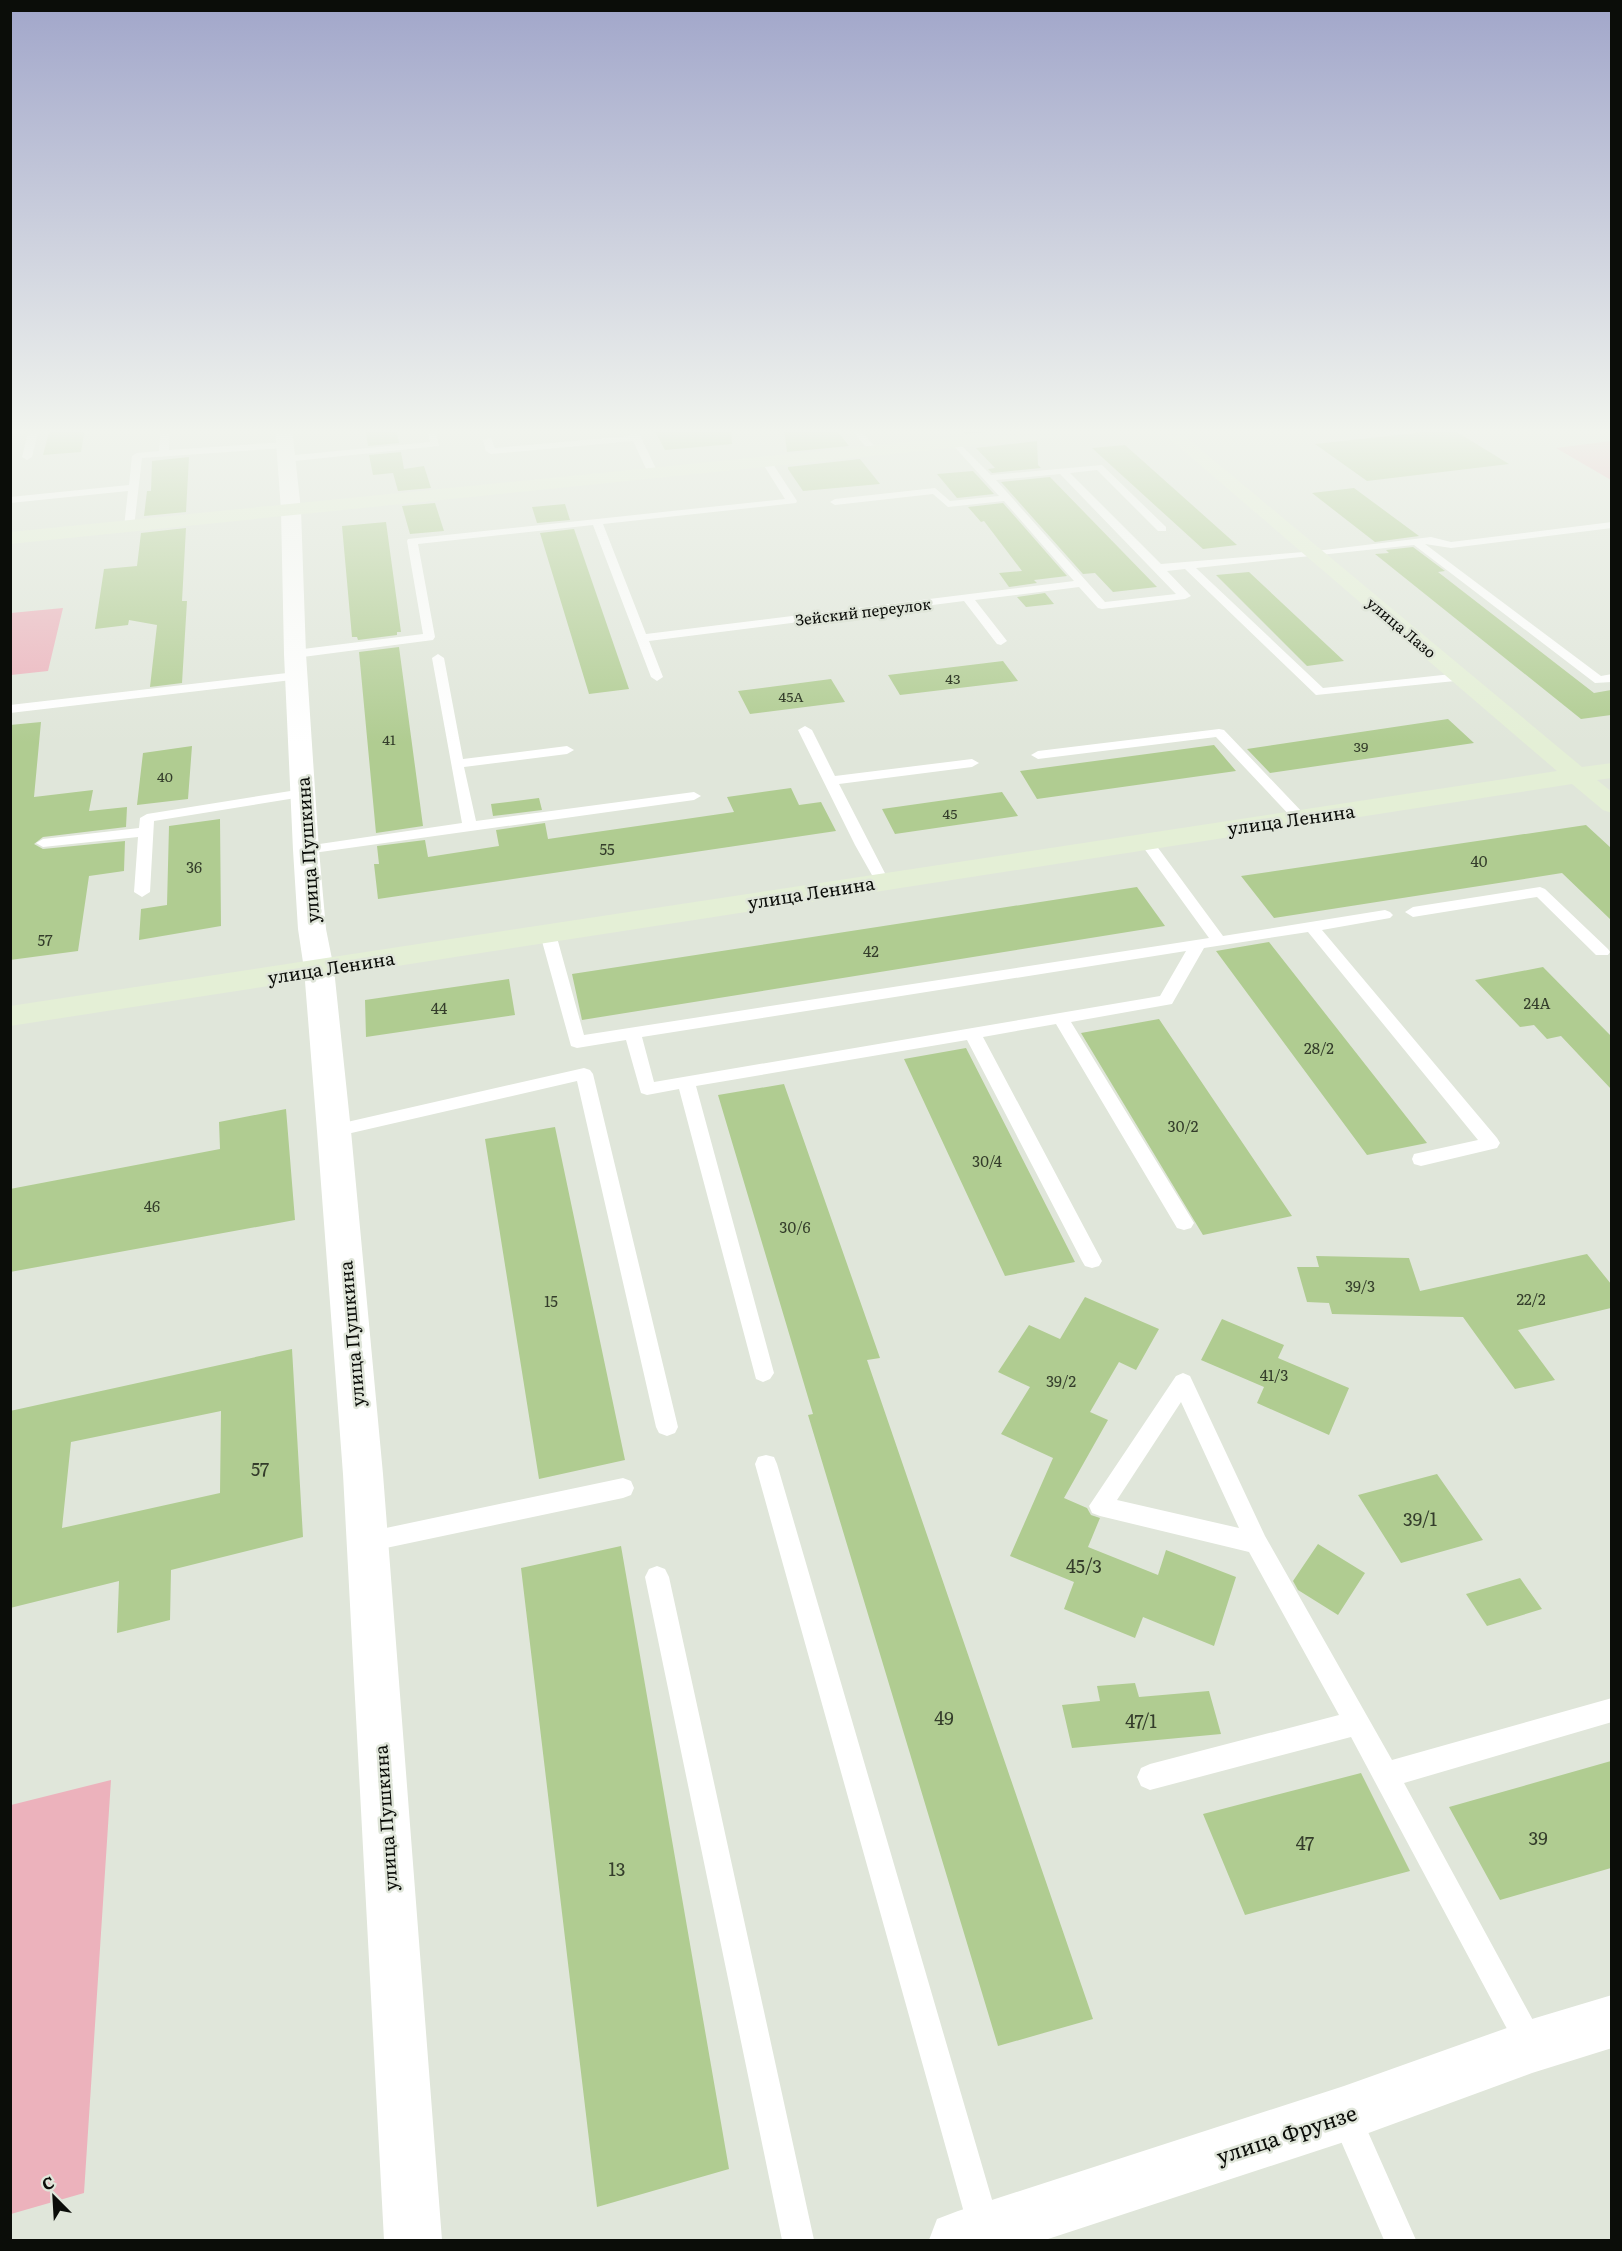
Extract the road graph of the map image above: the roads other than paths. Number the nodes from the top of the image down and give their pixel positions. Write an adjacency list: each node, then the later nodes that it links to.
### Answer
1 (59, 533): 9 (main road)
2 (292, 533): 19 (street, улица Пушкина)
3 (494, 533): 19 (lane)
4 (601, 533): 16 (lane)
5 (1038, 533): 14 (lane)
6 (1124, 533): 13 (lane)
7 (1291, 533): 11 (main road, улица Лазо)
8 (1547, 533): 10 (lane)
9 (10, 538)
10 (1416, 542): 11 (lane); 22 (lane)
11 (1316, 554): 12 (lane); 20 (main road, улица Лазо)
12 (1187, 565): 13 (lane); 20 (lane)
13 (1158, 568): 14 (lane)
14 (1083, 583): 15 (lane, Зейский переулок)
15 (968, 599): 16 (lane, Зейский переулок); 17 (lane)
16 (644, 638): 21 (lane)
17 (1002, 641)
18 (438, 658): 28 (lane)
19 (296, 665): 23 (lane); 32 (street, улица Пушкина)
20 (1461, 676): 30 (main road, улица Лазо)
21 (657, 677)
22 (1611, 678)
23 (10, 709)
24 (805, 730): 31 (lane)
25 (567, 750): 28 (lane)
26 (1038, 755): 35 (lane)
27 (972, 763): 31 (lane)
28 (457, 765): 36 (lane)
29 (1611, 770): 30 (main road, улица Ленина)
30 (1578, 776): 34 (main road, улица Лазо); 35 (main road, улица Ленина)
31 (831, 781): 41 (lane)
32 (303, 793): 37 (lane); 40 (street, улица Пушкина)
33 (694, 796): 36 (lane)
34 (1611, 805)
35 (1299, 817): 38 (main road, улица Ленина)
36 (470, 826): 40 (lane)
37 (146, 832): 39 (lane); 42 (lane)
38 (1145, 840): 41 (main road, улица Ленина); 47 (lane)
39 (43, 843)
40 (306, 850): 50 (street, улица Пушкина)
41 (882, 881): 46 (main road, улица Ленина)
42 (142, 892)
43 (1413, 912): 49 (lane)
44 (1385, 915): 45 (lane)
45 (1311, 926): 47 (lane); 57 (lane)
46 (548, 934): 50 (main road, улица Ленина); 53 (lane)
47 (1220, 942): 48 (lane)
48 (1197, 946): 52 (lane); 53 (lane)
49 (1608, 954)
50 (319, 969): 51 (main road, улица Ленина); 56 (street, улица Пушкина)
51 (10, 1016)
52 (1062, 1019): 54 (lane); 58 (lane)
53 (633, 1034): 55 (lane)
54 (973, 1034): 55 (lane); 59 (lane)
55 (686, 1082): 60 (lane)
56 (334, 1131): 61 (lane); 64 (street, улица Пушкина)
57 (1420, 1159)
58 (1184, 1223)
59 (1092, 1261)
60 (763, 1373)
61 (667, 1427)
62 (766, 1464): 74 (lane)
63 (623, 1488): 64 (lane)
64 (368, 1542): 75 (street, улица Пушкина)
65 (1257, 1543): 65 (lane); 68 (lane)
66 (657, 1577): 76 (lane)
67 (1611, 1710): 69 (lane)
68 (1357, 1724): 69 (lane); 70 (lane)
69 (1386, 1775): 72 (lane)
70 (1150, 1776)
71 (1611, 2020): 72 (street, улица Фрунзе)
72 (1532, 2046): 73 (street, улица Фрунзе)
73 (1344, 2114): 74 (street, улица Фрунзе); 77 (lane)
74 (971, 2236)
75 (413, 2241)
76 (798, 2241)
77 (1400, 2241)

